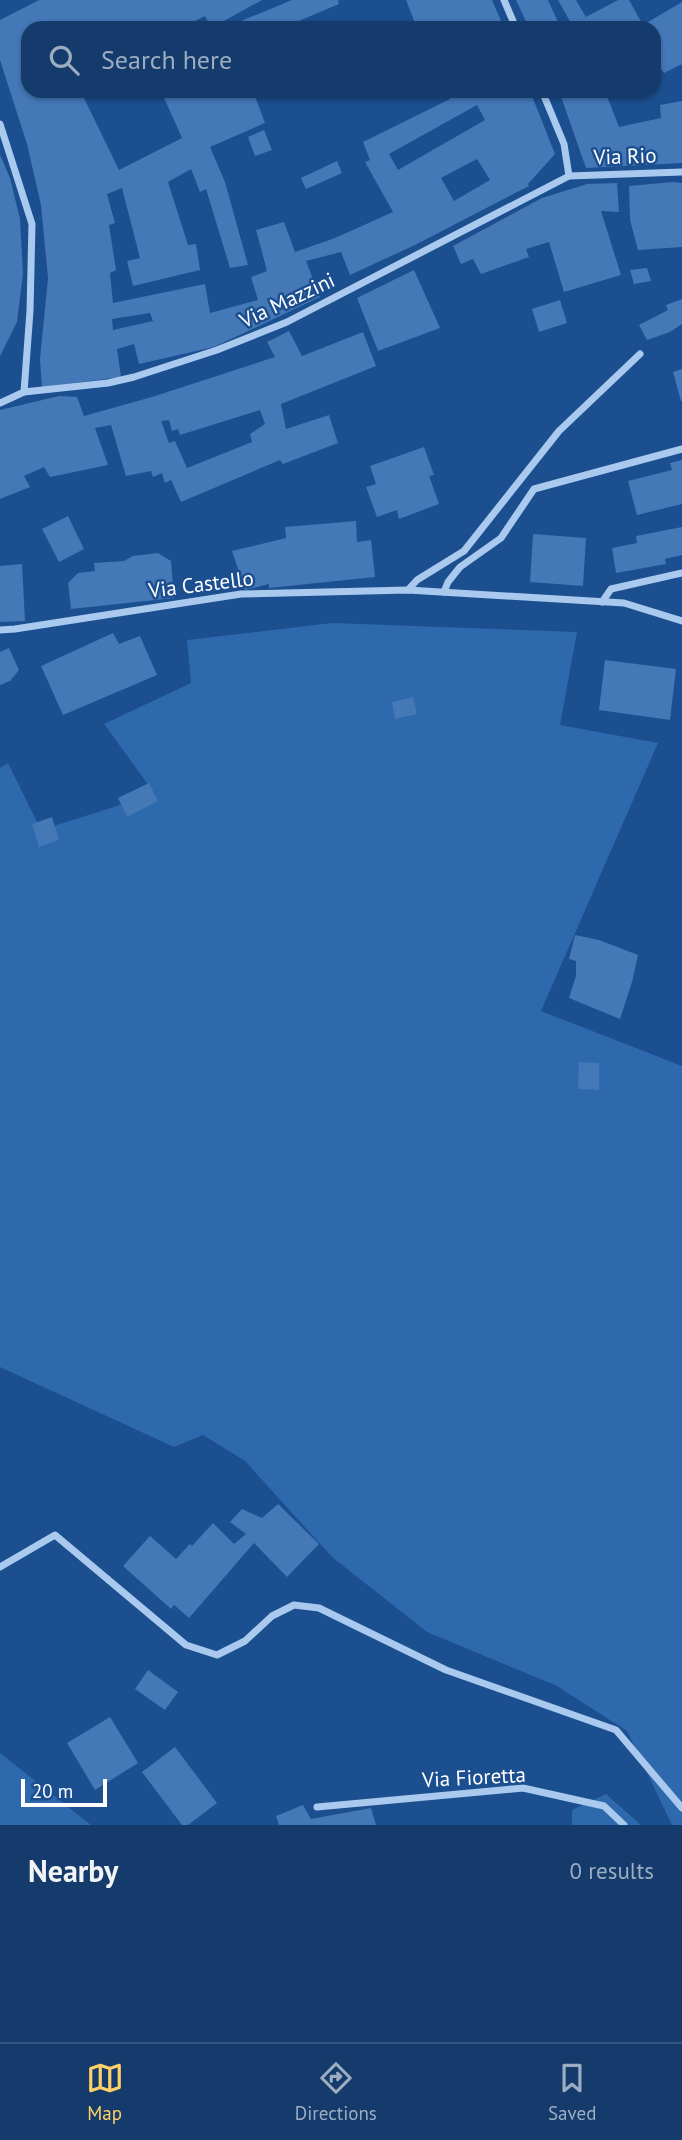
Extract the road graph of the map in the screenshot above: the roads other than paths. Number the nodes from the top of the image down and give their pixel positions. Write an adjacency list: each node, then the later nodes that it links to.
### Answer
1 (505, 0): 2 (street)
2 (513, 21)
3 (545, 98): 6 (street)
4 (0, 124): 8 (street)
5 (682, 172): 6 (street, Via Rio)
6 (569, 176): 8 (street, Via Mazzini)
7 (640, 354): 12 (street)
8 (24, 392): 9 (street, Via Mazzini)
9 (0, 402)
10 (682, 449): 13 (street)
11 (682, 573): 14 (street)
12 (408, 590): 13 (street, Via Castello); 16 (street, Via Castello)
13 (444, 592): 14 (street, Via Castello)
14 (602, 602): 15 (street, Via Castello)
15 (682, 621)
16 (0, 629)
17 (0, 1567): 19 (street)
18 (317, 1807): 20 (street, Via Fioretta)
19 (682, 1808)
20 (624, 1825)

